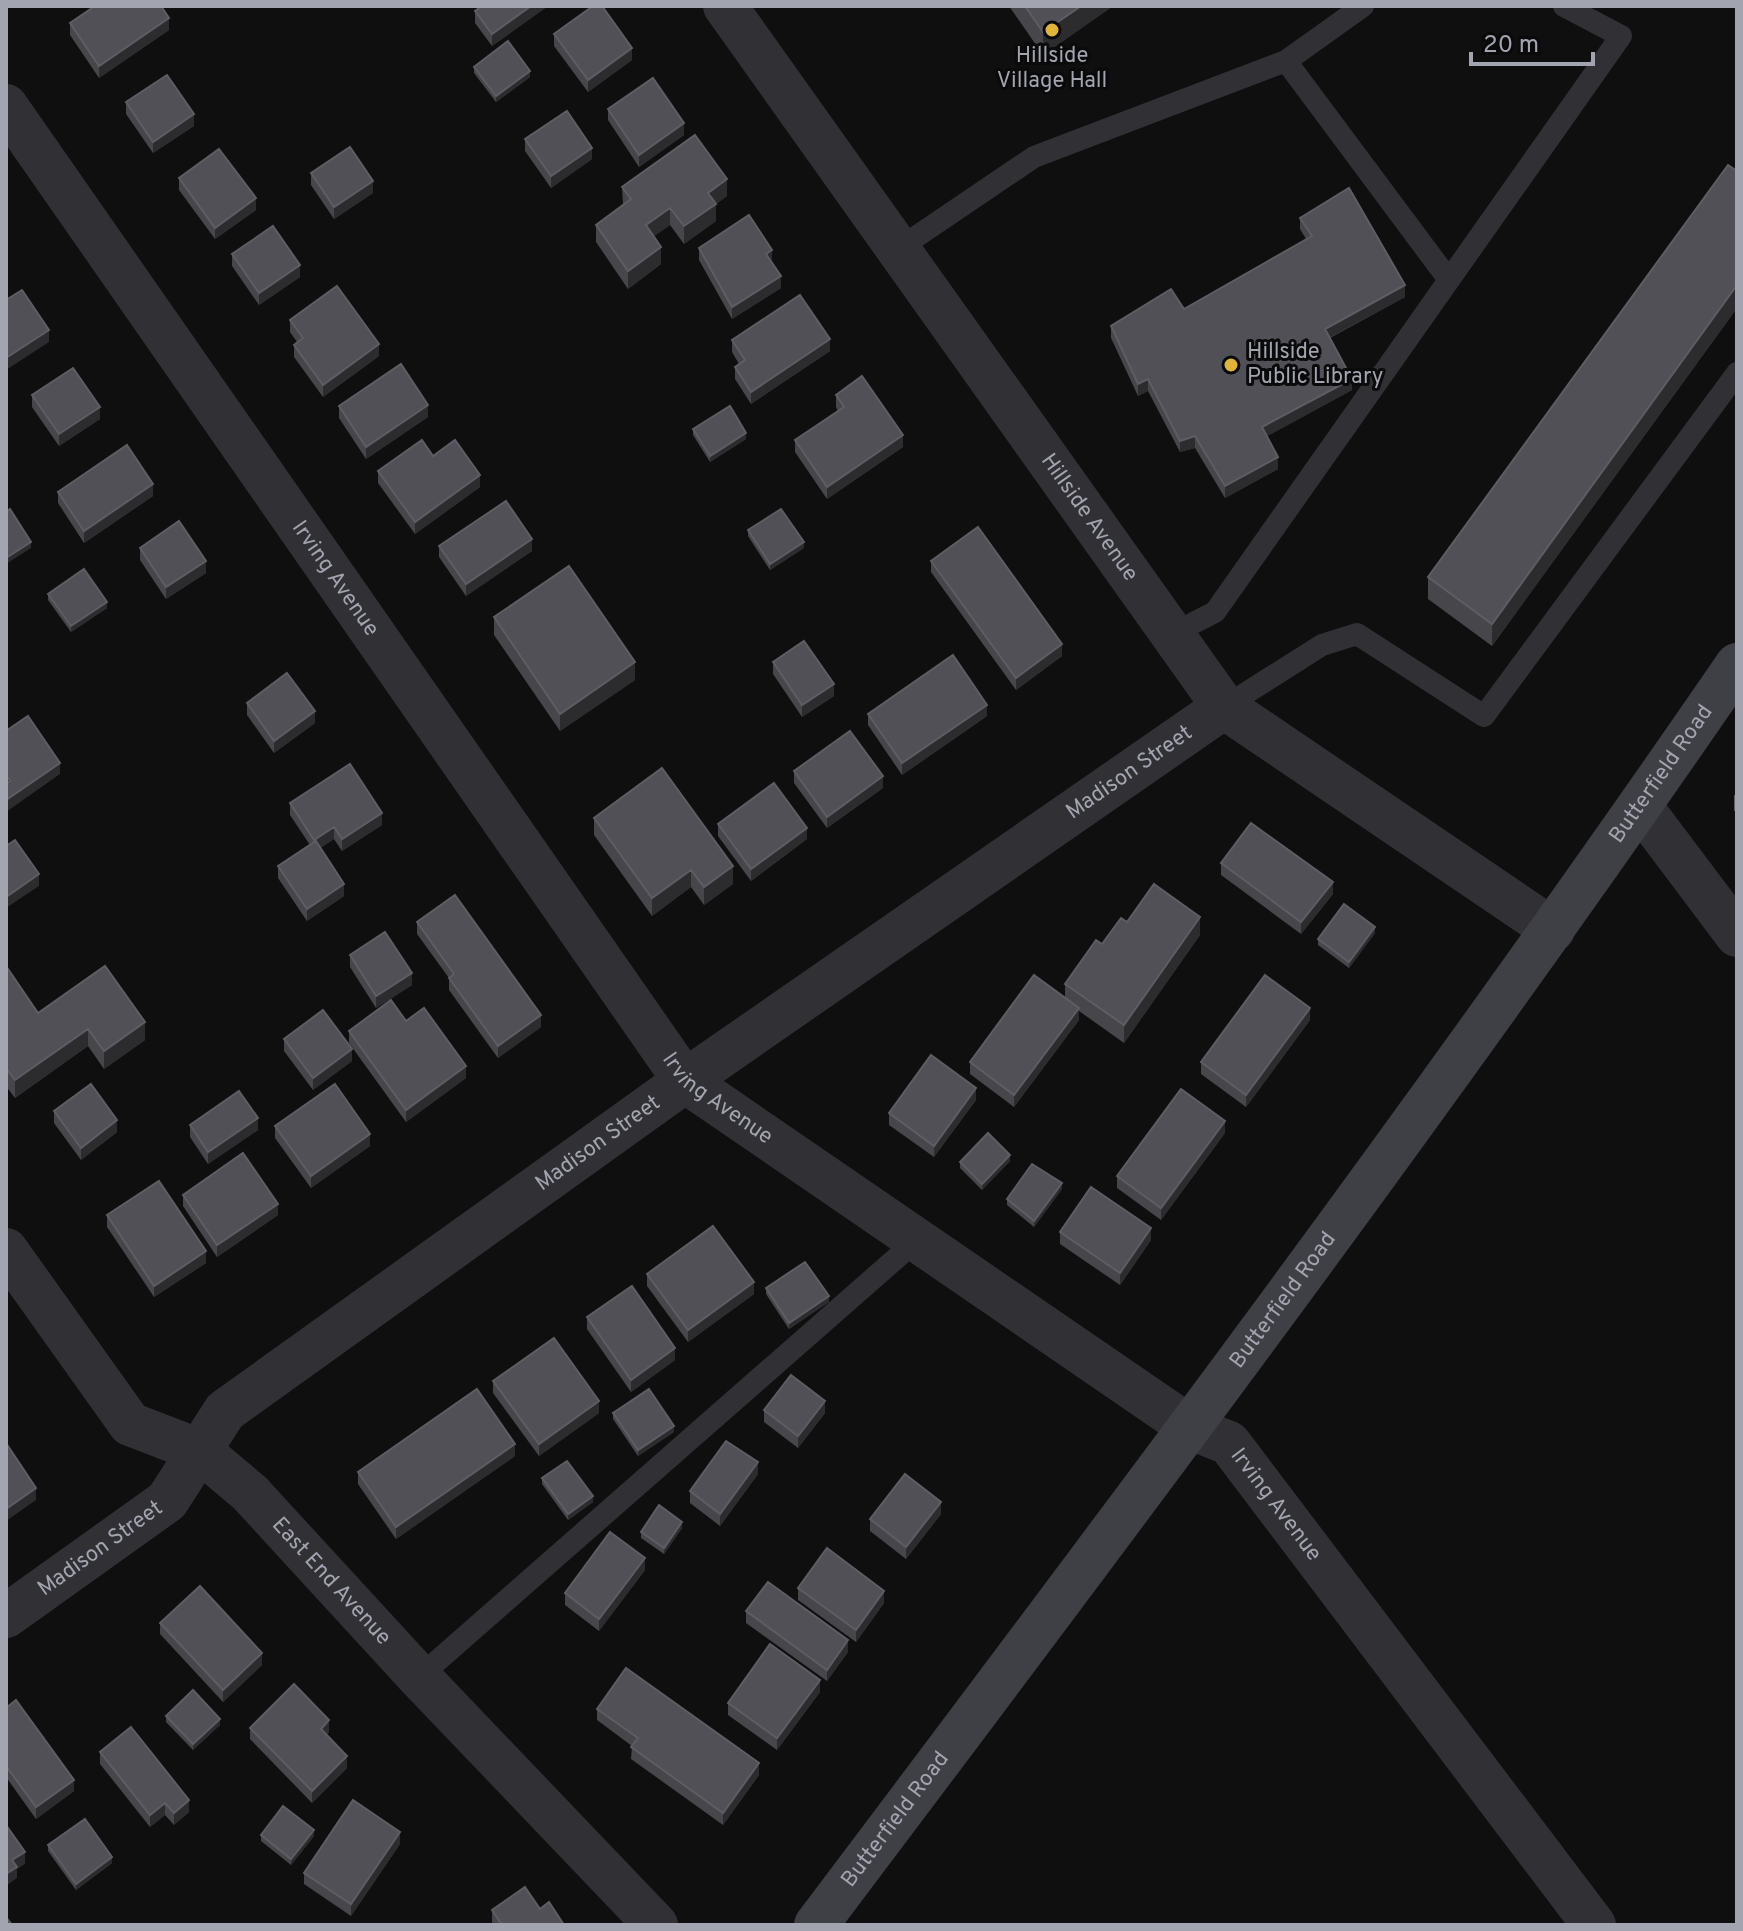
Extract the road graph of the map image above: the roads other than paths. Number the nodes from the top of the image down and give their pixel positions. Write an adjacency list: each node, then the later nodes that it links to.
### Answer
1 (725, 6): 6 (street, Hillside Avenue)
2 (1363, 6): 4 (lane)
3 (1564, 6): 7 (lane)
4 (1286, 61): 6 (lane); 7 (lane)
5 (6, 106): 15 (street, Irving Avenue)
6 (898, 249): 9 (street, Hillside Avenue)
7 (1449, 280): 9 (lane)
8 (1737, 373): 11 (lane)
9 (1172, 634): 11 (street, Hillside Avenue)
10 (1737, 665): 12 (main road, Butterfield Road)
11 (1224, 707): 13 (street, Hillside Avenue); 15 (street, Madison Street)
12 (1640, 806): 13 (main road, Butterfield Road); 14 (street)
13 (1553, 930): 18 (main road, Butterfield Road)
14 (1737, 935)
15 (685, 1081): 16 (street, Irving Avenue); 19 (street, Madison Street)
16 (917, 1240): 18 (street, Irving Avenue); 21 (lane)
17 (6, 1250): 19 (street, East End Avenue)
18 (1191, 1428): 23 (main road, Butterfield Road); 24 (street, Irving Avenue)
19 (200, 1451): 20 (street, Madison Street); 21 (street, East End Avenue)
20 (6, 1616)
21 (419, 1677): 22 (street, East End Avenue)
22 (656, 1925)
23 (816, 1925)
24 (1594, 1925)

